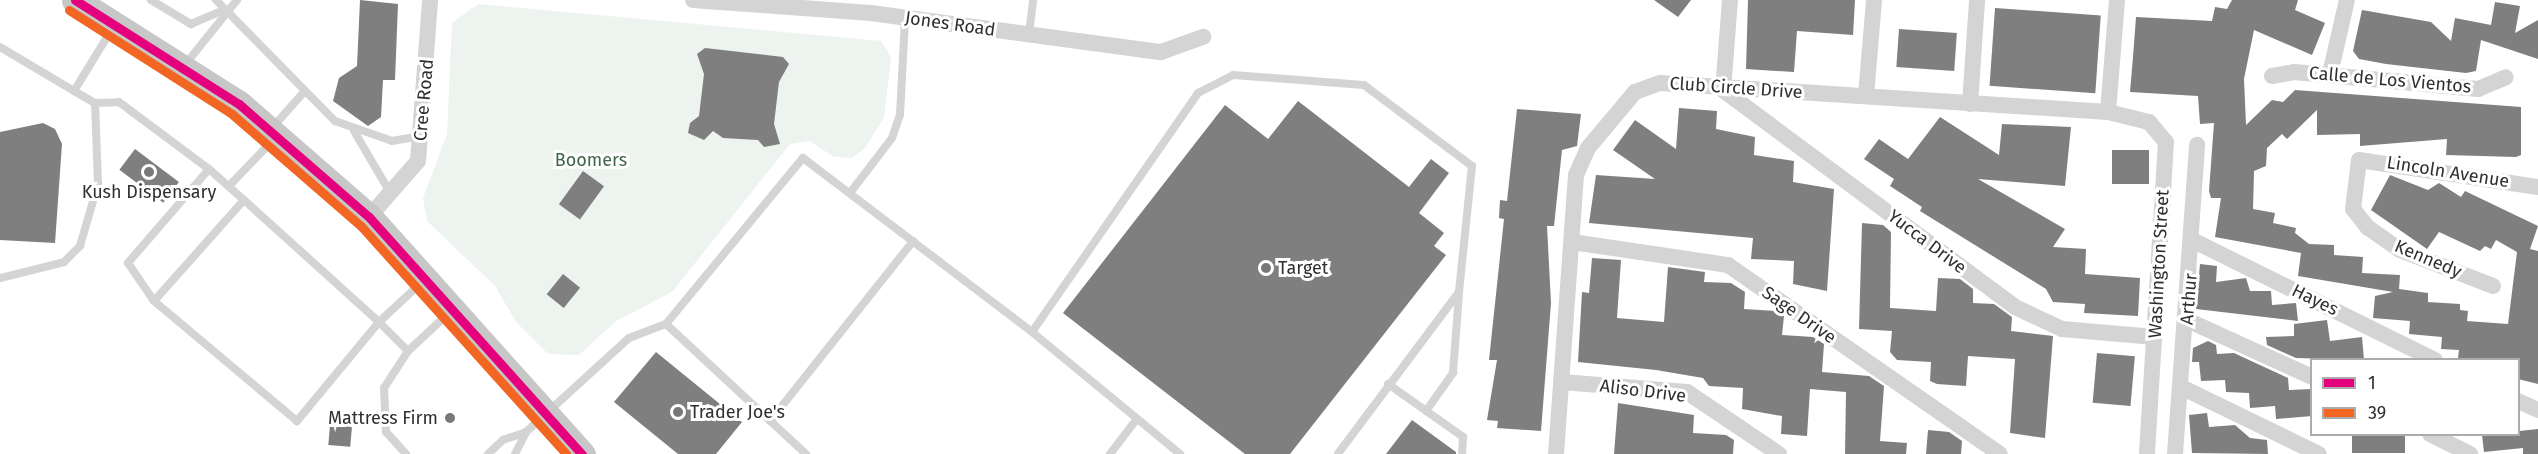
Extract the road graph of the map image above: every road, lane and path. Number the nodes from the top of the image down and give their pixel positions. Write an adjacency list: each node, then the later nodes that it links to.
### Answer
1 (75, 0): 17 (main road)
2 (151, 0): 15 (lane)
3 (216, 0): 15 (lane)
4 (237, 0): 15 (lane)
5 (430, 0): 34 (street, Cree Road)
6 (693, 0): 7 (street, Jones Road)
7 (701, 0): 14 (street, Jones Road)
8 (1033, 0): 18 (lane)
9 (1730, 0): 25 (street)
10 (1874, 0): 28 (street)
11 (1977, 0): 30 (street)
12 (2117, 0): 31 (street)
13 (2347, 0): 22 (street)
14 (871, 6): 16 (street, Jones Road)
15 (224, 10): 21 (lane); 27 (lane)
16 (905, 18): 18 (street, Jones Road); 40 (lane)
17 (114, 26): 21 (main road); 26 (lane)
18 (1029, 34): 19 (street, Jones Road)
19 (1203, 37)
20 (0, 47): 26 (lane)
21 (182, 68): 33 (main road)
22 (2330, 74): 23 (street, Calle de Los Vientos); 24 (street, Calle de Los Vientos)
23 (2272, 76)
24 (2506, 77)
25 (1723, 90): 28 (street, Club Circle Drive); 46 (street, Club Circle Drive); 57 (street, Yucca Drive)
26 (74, 91): 29 (lane)
27 (303, 93): 32 (lane); 33 (lane)
28 (1866, 96): 30 (street, Club Circle Drive)
29 (95, 103): 37 (lane); 47 (lane)
30 (1970, 104): 31 (street, Club Circle Drive)
31 (2109, 112): 57 (street, Washington Street)
32 (353, 130): 34 (lane); 41 (lane)
33 (273, 133): 38 (lane); 43 (main road)
34 (422, 135): 41 (street, Cree Road)
35 (2197, 145): 45 (street, Arthur)
36 (2359, 160): 39 (street, Lincoln Avenue); 49 (street, Kennedy)
37 (209, 169): 38 (lane); 51 (lane)
38 (229, 186): 42 (lane)
39 (2538, 187)
40 (850, 193): 44 (lane); 55 (lane)
41 (392, 196): 43 (street, Cree Road)
42 (244, 200): 51 (lane); 54 (lane)
43 (369, 217): 48 (main road)
44 (913, 241): 56 (lane); 68 (lane)
45 (2194, 241): 53 (street, Arthur); 59 (street, Hayes)
46 (1572, 242): 61 (street, Club Circle Drive); 82 (street, Sage Drive)
47 (0, 278)
48 (425, 280): 52 (main road); 54 (lane)
49 (2493, 286)
50 (1459, 292): 56 (lane); 62 (lane); 66 (lane)
51 (154, 301): 54 (lane)
52 (452, 310): 58 (lane); 69 (main road)
53 (2187, 320): 60 (street); 63 (street, Arthur)
54 (379, 322): 58 (lane)
55 (666, 324): 68 (lane); 69 (lane)
56 (1032, 332): 67 (lane)
57 (2156, 337): 83 (street, Washington Street)
58 (408, 351): 71 (lane)
59 (2431, 358)
60 (2310, 376)
61 (1562, 382): 80 (street, Club Circle Drive); 81 (street, Aliso Drive)
62 (1388, 384): 66 (lane); 78 (lane)
63 (2181, 387): 84 (street, Arthur); 85 (street)
64 (2520, 402): 65 (street)
65 (2538, 410)
66 (1426, 411): 79 (lane)
67 (1136, 420): 76 (lane); 77 (lane)
68 (770, 421): 75 (lane)
69 (536, 424): 72 (lane); 73 (lane); 74 (main road)
70 (2432, 436): 86 (street)
71 (406, 454)
72 (488, 454)
73 (515, 454)
74 (582, 454)
75 (806, 454)
76 (1110, 454)
77 (1180, 454)
78 (1338, 454)
79 (1462, 454)
80 (1556, 454)
81 (1779, 454)
82 (2000, 454)
83 (2147, 454)
84 (2175, 454)
85 (2319, 454)
86 (2470, 454)

